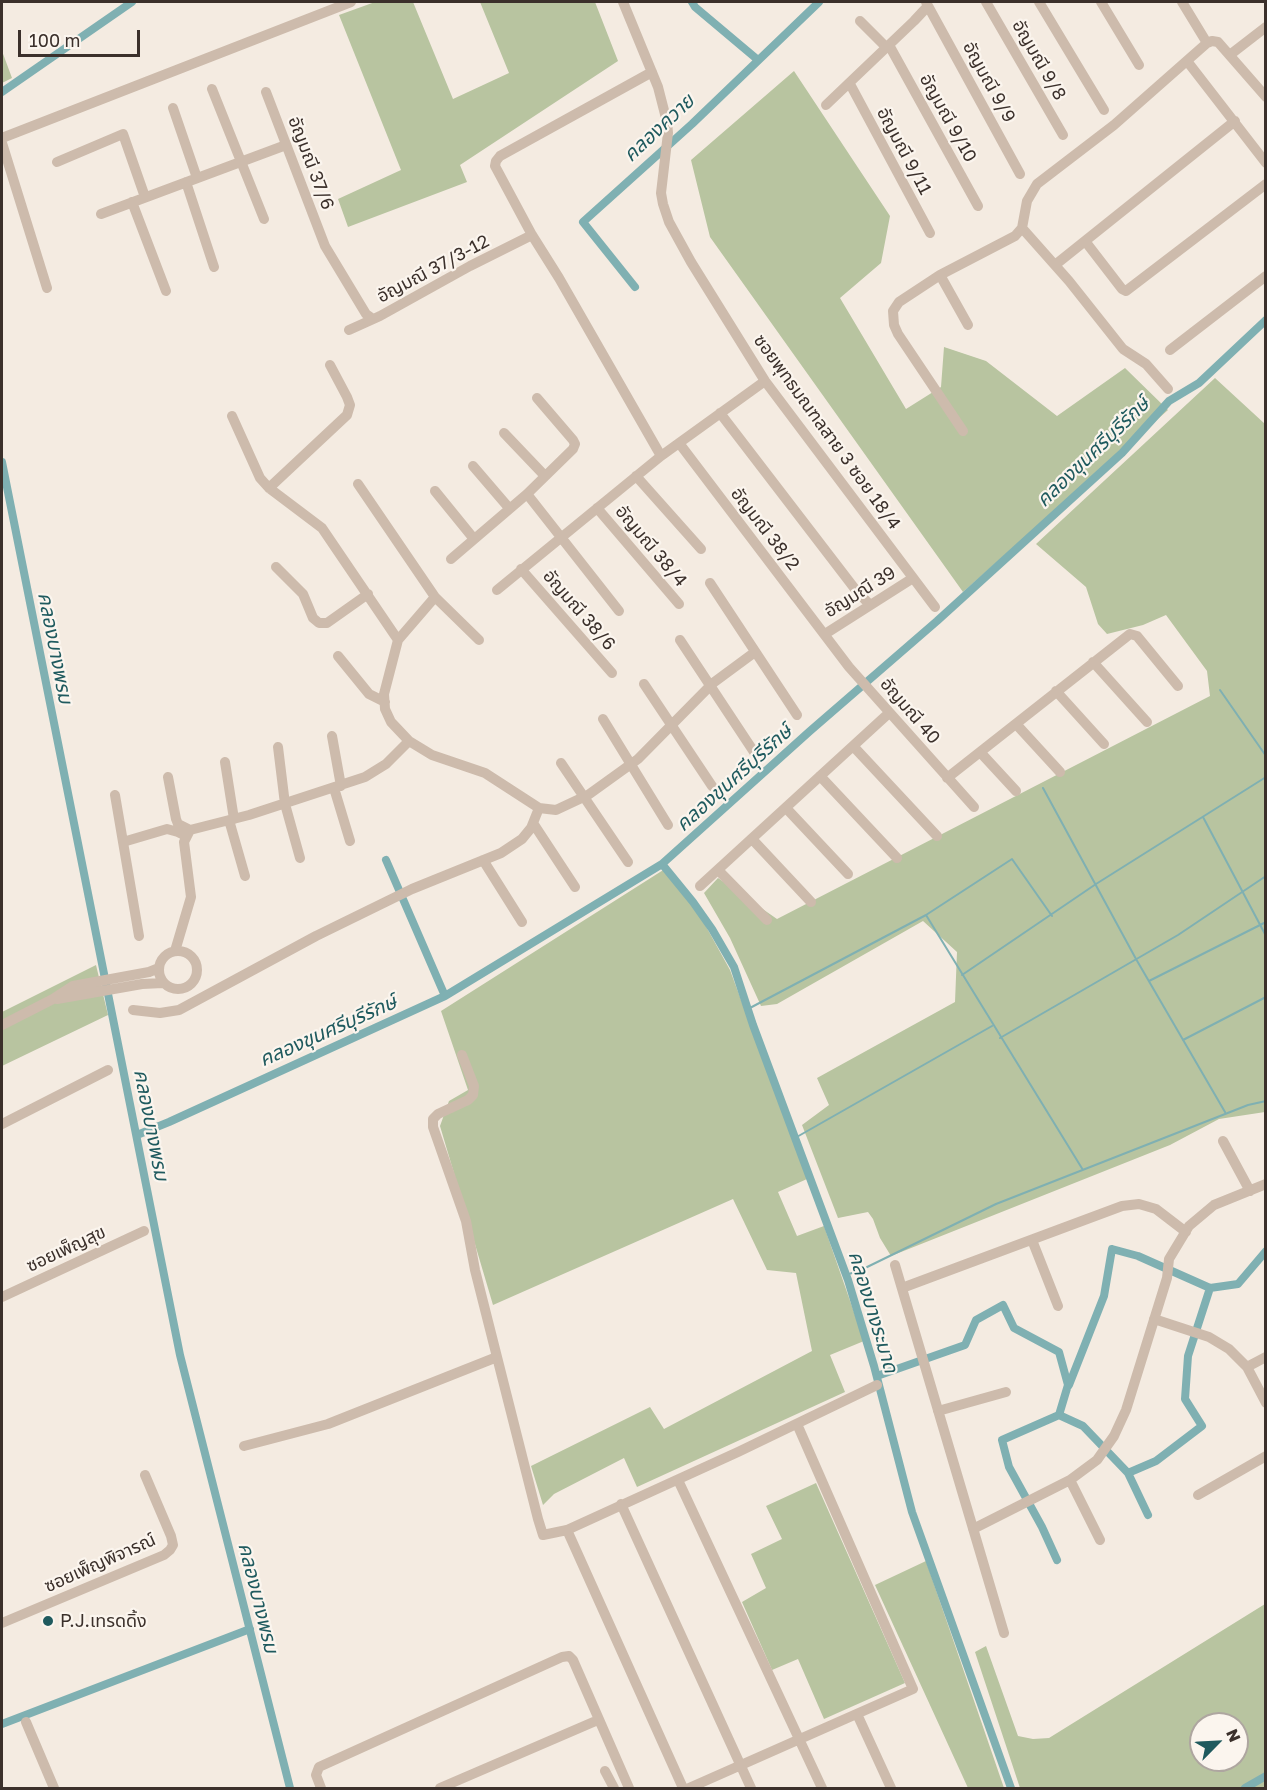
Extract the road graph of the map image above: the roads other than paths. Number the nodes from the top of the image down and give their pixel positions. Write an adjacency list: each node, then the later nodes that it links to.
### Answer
1 (351, 2): 7 (street)
2 (623, 2): 16 (street, ซอยพุทธมณฑลสาย 3 ซอย 18/4)
3 (986, 2): 25 (street, อัญมณี 9/8)
4 (1039, 2): 23 (street)
5 (1101, 2): 15 (street)
6 (1182, 2): 11 (street)
7 (338, 4): 26 (street)
8 (927, 4): 12 (street); 32 (street, อัญมณี 9/9)
9 (860, 21): 12 (street, อัญมณี 9/10)
10 (1266, 27): 13 (street)
11 (1207, 43): 13 (street); 14 (street)
12 (888, 46): 17 (street); 37 (street, อัญมณี 9/10)
13 (1231, 54): 20 (street)
14 (1187, 61): 24 (street); 40 (street)
15 (1139, 65)
16 (652, 72): 42 (street); 55 (street, ซอยพุทธมณฑลสาย 3 ซอย 18/4)
17 (850, 84): 21 (street); 41 (street, อัญมณี 9/11)
18 (212, 89): 30 (street)
19 (266, 92): 28 (street, อัญมณี 37/6)
20 (1266, 97)
21 (826, 105)
22 (173, 108): 33 (street)
23 (1104, 110)
24 (1235, 121): 31 (street); 43 (street)
25 (1063, 135)
26 (2, 138)
27 (2, 143): 48 (street)
28 (286, 145): 30 (street); 50 (street, อัญมณี 37/6)
29 (57, 162): 35 (street)
30 (241, 162): 33 (street); 39 (street)
31 (1266, 163)
32 (1020, 174)
33 (191, 180): 35 (street); 45 (street)
34 (1266, 184): 43 (street)
35 (145, 197): 36 (street)
36 (132, 201): 38 (street); 49 (street)
37 (978, 206)
38 (101, 214)
39 (264, 219)
40 (1022, 228): 44 (street); 46 (street)
41 (930, 233)
42 (532, 236): 50 (street, อัญมณี 37/3-12); 63 (street)
43 (1085, 241): 44 (street)
44 (1055, 265): 56 (street)
45 (213, 267)
46 (940, 275): 51 (street); 60 (street)
47 (1266, 276): 53 (street)
48 (47, 288)
49 (166, 291)
50 (373, 319): 52 (street, อัญมณี 37/3-12)
51 (968, 325)
52 (349, 330)
53 (1170, 350)
54 (330, 365): 68 (street)
55 (765, 381): 58 (street); 79 (street, ซอยพุทธมณฑลสาย 3 ซอย 18/4)
56 (1168, 389)
57 (537, 398): 65 (street)
58 (720, 413): 62 (street); 85 (street)
59 (232, 416): 68 (street)
60 (963, 431)
61 (504, 433): 65 (street)
62 (679, 443): 63 (street); 88 (street, อัญมณี 38/2)
63 (661, 456): 66 (street)
64 (473, 466): 71 (street)
65 (545, 476): 70 (street)
66 (636, 476): 72 (street); 75 (street)
67 (358, 484): 83 (street)
68 (269, 488): 82 (street)
69 (435, 491): 74 (street)
70 (527, 494): 71 (street); 73 (street)
71 (509, 508): 74 (street)
72 (597, 508): 73 (street); 84 (street, อัญมณี 38/4)
73 (560, 538): 78 (street); 87 (street)
74 (474, 539): 76 (street)
75 (701, 549)
76 (451, 559)
77 (276, 567): 82 (street)
78 (521, 569): 81 (street); 95 (street, อัญมณี 38/6)
79 (913, 578): 85 (street, อัญมณี 39); 86 (street, ซอยพุทธมณฑลสาย 3 ซอย 18/4)
80 (710, 583): 92 (street)
81 (497, 590)
82 (368, 594): 89 (street)
83 (435, 597): 89 (street); 90 (street)
84 (679, 604)
85 (870, 605): 88 (street, อัญมณี 39)
86 (935, 607)
87 (619, 611)
88 (825, 634): 101 (street, อัญมณี 40)
89 (398, 640): 100 (street)
90 (479, 640)
91 (680, 640): 97 (street)
92 (755, 652): 97 (street); 102 (street)
93 (338, 656): 100 (street)
94 (1093, 662): 98 (street); 99 (street); 104 (street)
95 (612, 673)
96 (644, 684): 106 (street)
97 (710, 686): 106 (street); 113 (street)
98 (1178, 686)
99 (1056, 691): 105 (street); 109 (street)
100 (385, 702): 108 (street)
101 (886, 710): 110 (street); 120 (street, อัญมณี 40)
102 (797, 715)
103 (603, 719): 116 (street)
104 (1147, 722)
105 (1016, 724): 112 (street); 117 (street)
106 (671, 725): 116 (street); 121 (street)
107 (332, 736): 122 (street)
108 (409, 741): 122 (street); 128 (street)
109 (1104, 744)
110 (853, 746): 118 (street); 134 (street)
111 (278, 747): 126 (street)
112 (980, 752): 120 (street); 123 (street)
113 (756, 755)
114 (225, 762): 130 (street)
115 (561, 763): 125 (street)
116 (631, 764): 125 (street); 132 (street)
117 (1060, 772)
118 (820, 776): 129 (street); 139 (street)
119 (168, 777): 133 (street)
120 (947, 778): 127 (street, อัญมณี 40)
121 (712, 786)
122 (337, 787): 126 (street); 136 (street)
123 (1016, 791)
124 (116, 795): 137 (street)
125 (585, 797): 128 (street); 141 (street)
126 (285, 804): 130 (street); 138 (street)
127 (974, 807)
128 (539, 808): 131 (street)
129 (786, 808): 135 (street); 143 (street)
130 (231, 820): 133 (street); 144 (street)
131 (533, 823): 140 (street); 146 (street)
132 (668, 825)
133 (188, 833): 137 (street); 151 (street)
134 (937, 836)
135 (752, 838): 142 (street); 147 (street)
136 (350, 841)
137 (123, 842): 150 (street)
138 (300, 858)
139 (897, 858)
140 (483, 860): 149 (street); 155 (street)
141 (628, 862)
142 (718, 870): 145 (street); 148 (street)
143 (848, 874)
144 (245, 876)
145 (700, 886)
146 (575, 887)
147 (811, 902)
148 (767, 920)
149 (522, 922)
150 (139, 936)
151 (175, 951): 152 (street); 154 (street)
152 (159, 968): 153 (street); 154 (street)
153 (141, 979): 154 (street); 156 (street)
154 (163, 983)
155 (133, 1010)
156 (2, 1025)
157 (462, 1055): 171 (street)
158 (108, 1070): 159 (street)
159 (2, 1124)
160 (1222, 1141): 162 (street)
161 (1266, 1184): 162 (street)
162 (1250, 1191): 164 (street)
163 (144, 1231): 168 (street, ซอยเพ็ญสุข)
164 (1185, 1232): 165 (street); 170 (street)
165 (1032, 1240): 167 (street); 169 (street)
166 (895, 1265): 167 (street)
167 (902, 1288): 177 (street)
168 (2, 1298)
169 (1058, 1306)
170 (1154, 1319): 173 (street); 183 (street)
171 (496, 1357): 179 (street); 187 (street)
172 (1266, 1357): 173 (street)
173 (1247, 1368): 176 (street)
174 (877, 1385): 178 (street)
175 (1005, 1392): 177 (street)
176 (1266, 1403)
177 (938, 1411): 186 (street)
178 (797, 1424): 182 (street); 191 (street)
179 (244, 1446)
180 (1266, 1456): 184 (street)
181 (145, 1475): 189 (street, ซอยเพ็ญพิจารณ์)
182 (678, 1480): 185 (street); 194 (street)
183 (1070, 1480): 186 (street); 188 (street)
184 (1198, 1496)
185 (621, 1504): 187 (street); 195 (street)
186 (973, 1529): 190 (street)
187 (567, 1530): 202 (street)
188 (1100, 1540)
189 (2, 1623)
190 (1004, 1633)
191 (857, 1714): 194 (street); 206 (street)
192 (598, 1720): 198 (street); 199 (street); 201 (street)
193 (26, 1722): 197 (street)
194 (800, 1740): 195 (street); 205 (street)
195 (740, 1766): 203 (street); 204 (street)
196 (605, 1771): 200 (street)
197 (54, 1788)
198 (321, 1788)
199 (440, 1788)
200 (614, 1788)
201 (629, 1788)
202 (683, 1788)
203 (689, 1788)
204 (751, 1788)
205 (822, 1788)
206 (891, 1788)

